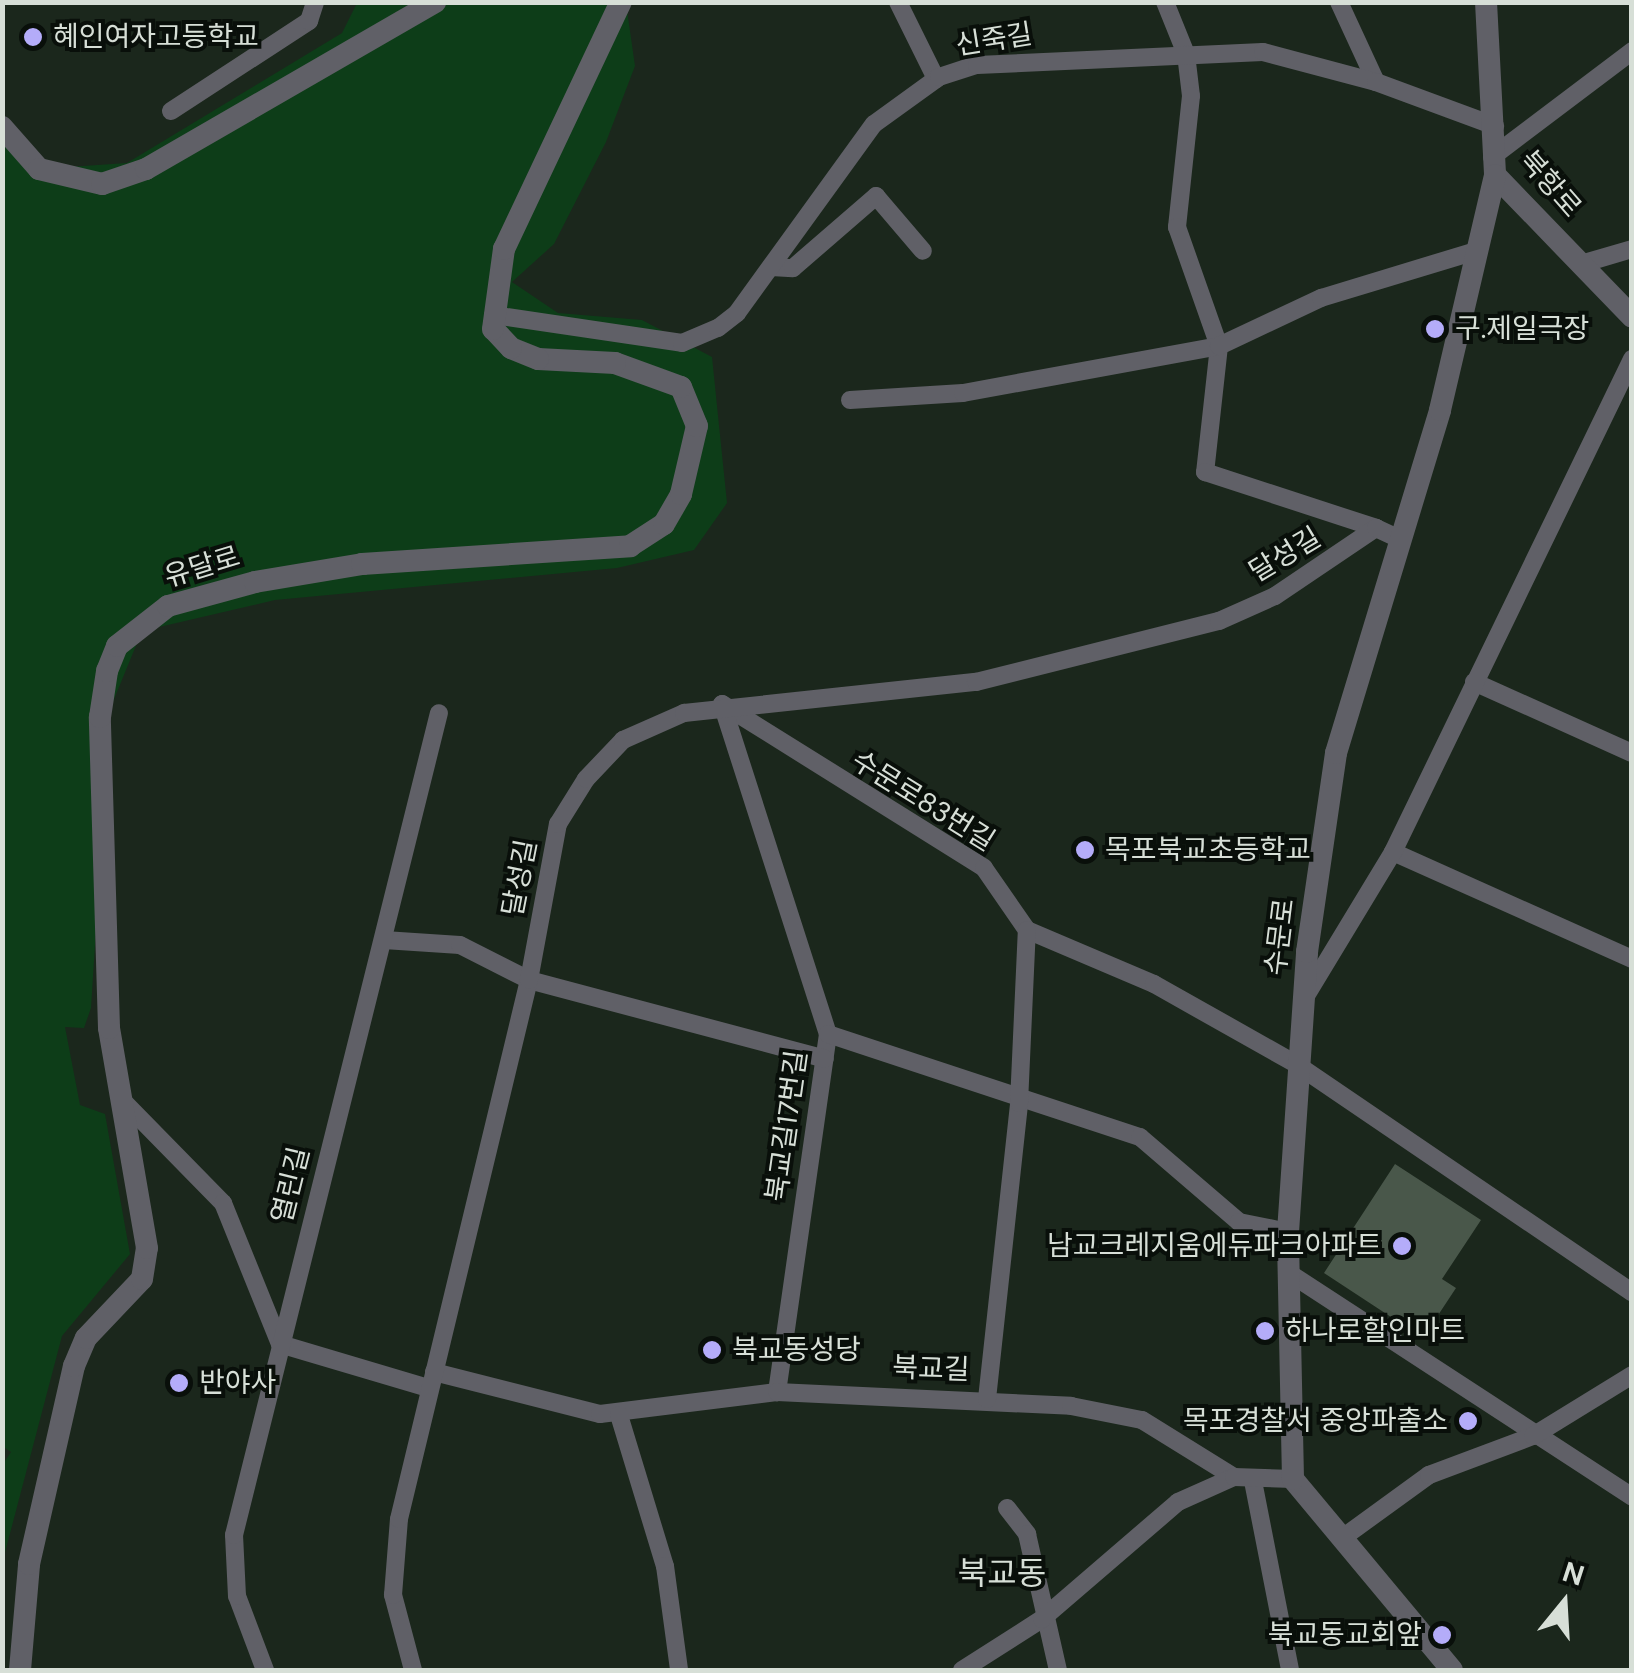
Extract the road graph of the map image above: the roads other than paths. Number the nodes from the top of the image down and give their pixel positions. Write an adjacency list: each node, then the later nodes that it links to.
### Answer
1 (314, 2): 12 (street)
2 (436, 2): 14 (street)
3 (898, 2): 10 (street)
4 (1165, 2): 9 (street)
5 (1339, 2): 11 (street)
6 (1486, 2): 13 (street, 북항로)
7 (626, 5): 21 (street)
8 (1632, 51): 15 (street)
9 (1186, 54): 10 (street, 신죽길); 11 (street, 신죽길); 23 (street)
10 (936, 80): 20 (street, 신죽길)
11 (1376, 82): 13 (street, 신죽길)
12 (171, 111)
13 (1494, 126): 15 (street, 북항로)
14 (2, 127)
15 (1493, 166): 17 (street, 수문로); 19 (street, 북항로)
16 (1632, 249): 19 (street)
17 (1480, 250): 23 (street); 27 (street, 수문로)
18 (922, 251): 20 (street)
19 (1581, 264): 22 (street, 북항로)
20 (771, 266): 21 (street, 신죽길)
21 (492, 315): 41 (street, 유달로)
22 (1632, 317)
23 (1219, 346): 25 (street); 26 (street)
24 (1632, 359): 28 (street)
25 (850, 400)
26 (1376, 528): 27 (street); 29 (street, 달성길)
27 (1400, 539): 37 (street, 수문로)
28 (1474, 682): 31 (street); 32 (street)
29 (722, 704): 33 (street, 수문로83번길); 36 (street, 달성길); 38 (street, 북교길17번길)
30 (440, 713): 34 (street, 열린길)
31 (1629, 746)
32 (1393, 852): 35 (street); 37 (street)
33 (1027, 930): 40 (street); 42 (street)
34 (384, 940): 36 (street); 46 (street, 열린길)
35 (1632, 959)
36 (529, 980): 39 (street); 48 (street, 달성길)
37 (1303, 1000): 40 (street, 수문로)
38 (828, 1034): 39 (street, 북교길17번길); 42 (street)
39 (825, 1059): 49 (street, 북교길17번길)
40 (1296, 1064): 43 (street, 수문로); 45 (street)
41 (121, 1100): 46 (street); 60 (street, 유달로)
42 (1019, 1103): 43 (street); 50 (street)
43 (1288, 1232): 44 (street, 수문로)
44 (1289, 1273): 52 (street); 54 (street, 수문로)
45 (1632, 1292)
46 (280, 1344): 48 (street, 북교길); 61 (street, 열린길)
47 (1632, 1376): 52 (street)
48 (432, 1380): 51 (street, 북교길); 62 (street, 달성길)
49 (776, 1392): 50 (street, 북교길); 51 (street, 북교길)
50 (987, 1398): 53 (street, 북교길)
51 (619, 1415): 63 (street)
52 (1533, 1436): 56 (street); 58 (street)
53 (1234, 1477): 55 (street); 59 (street)
54 (1293, 1479): 55 (street); 58 (street)
55 (1254, 1481): 66 (street)
56 (1632, 1497)
57 (1006, 1508): 59 (street)
58 (1345, 1536): 67 (street)
59 (1042, 1620): 64 (street); 65 (street)
60 (20, 1670)
61 (265, 1670)
62 (412, 1670)
63 (680, 1670)
64 (962, 1670)
65 (1058, 1670)
66 (1290, 1670)
67 (1452, 1670)

